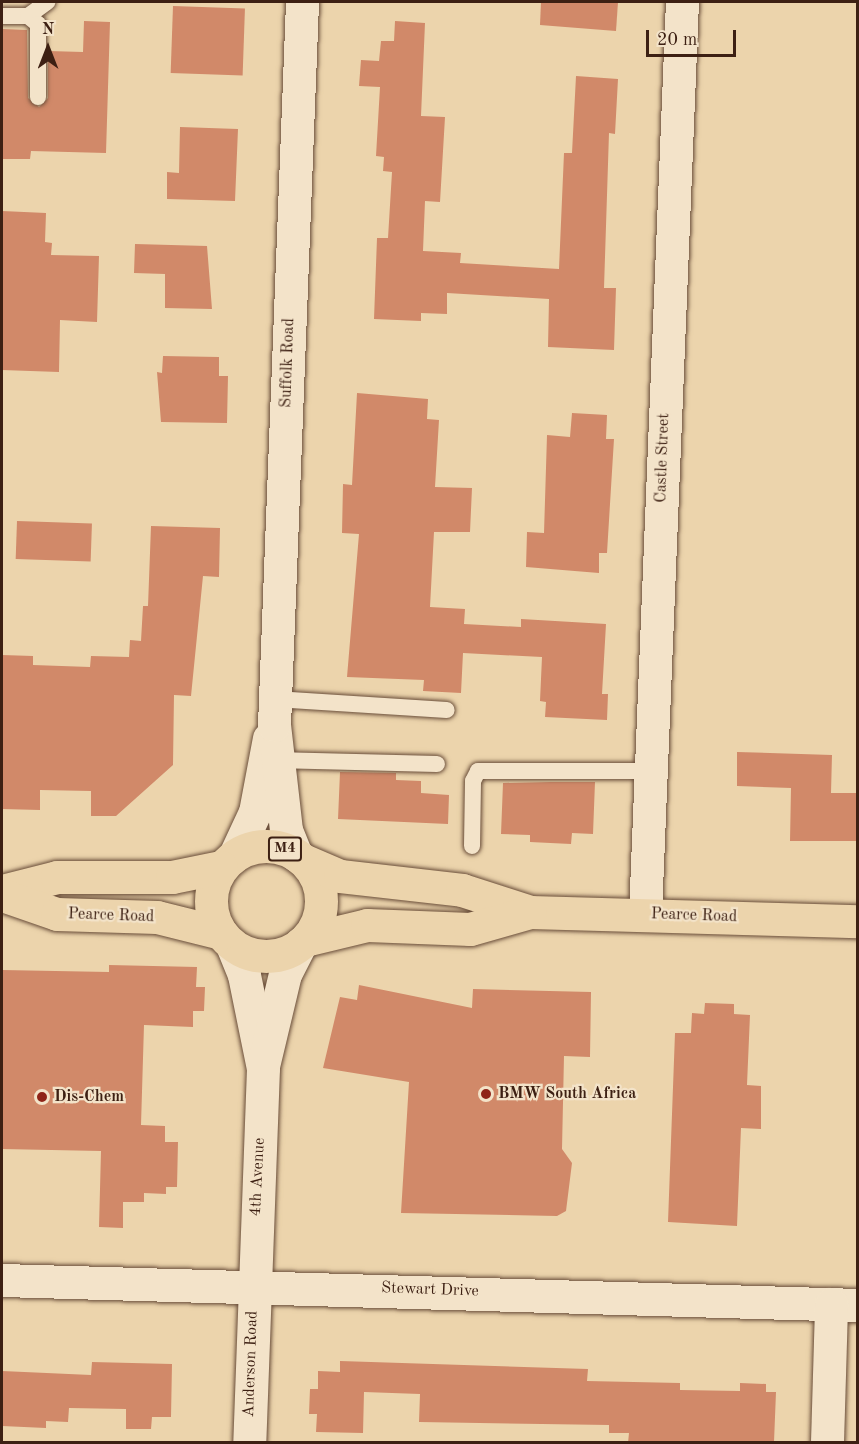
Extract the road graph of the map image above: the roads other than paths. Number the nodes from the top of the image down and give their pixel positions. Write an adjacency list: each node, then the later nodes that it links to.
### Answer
1 (47, 2): 5 (lane)
2 (302, 2): 8 (street, Suffolk Road)
3 (682, 2): 11 (street, Castle Street)
4 (2, 16): 5 (lane)
5 (28, 16): 6 (lane)
6 (38, 97)
7 (447, 710): 8 (lane)
8 (275, 712): 9 (street, Suffolk Road)
9 (271, 760): 10 (lane); 13 (street, Suffolk Road); 14 (street, Suffolk Road)
10 (437, 764)
11 (650, 771): 12 (lane); 17 (street, Castle Street)
12 (472, 846)
13 (300, 858): 14 (main road, Pearce Road / M4); 16 (main road, Pearce Road / M4); 20 (main road, M4)
14 (228, 861): 15 (main road, Pearce Road / M4); 19 (main road)
15 (2, 893): 19 (main road, Pearce Road / M4)
16 (530, 912): 17 (main road, Pearce Road / M4); 20 (main road, Pearce Road / M4)
17 (645, 914): 18 (main road, Pearce Road / M4)
18 (858, 921)
19 (226, 939): 20 (main road, Pearce Road / M4); 21 (street, 4th Avenue)
20 (302, 942): 21 (street, 4th Avenue)
21 (263, 1068): 23 (street, 4th Avenue)
22 (2, 1280): 23 (street, Stewart Drive)
23 (254, 1286): 24 (street, Stewart Drive); 25 (street, Anderson Road)
24 (844, 1305): 26 (street)
25 (249, 1443)
26 (827, 1443)

